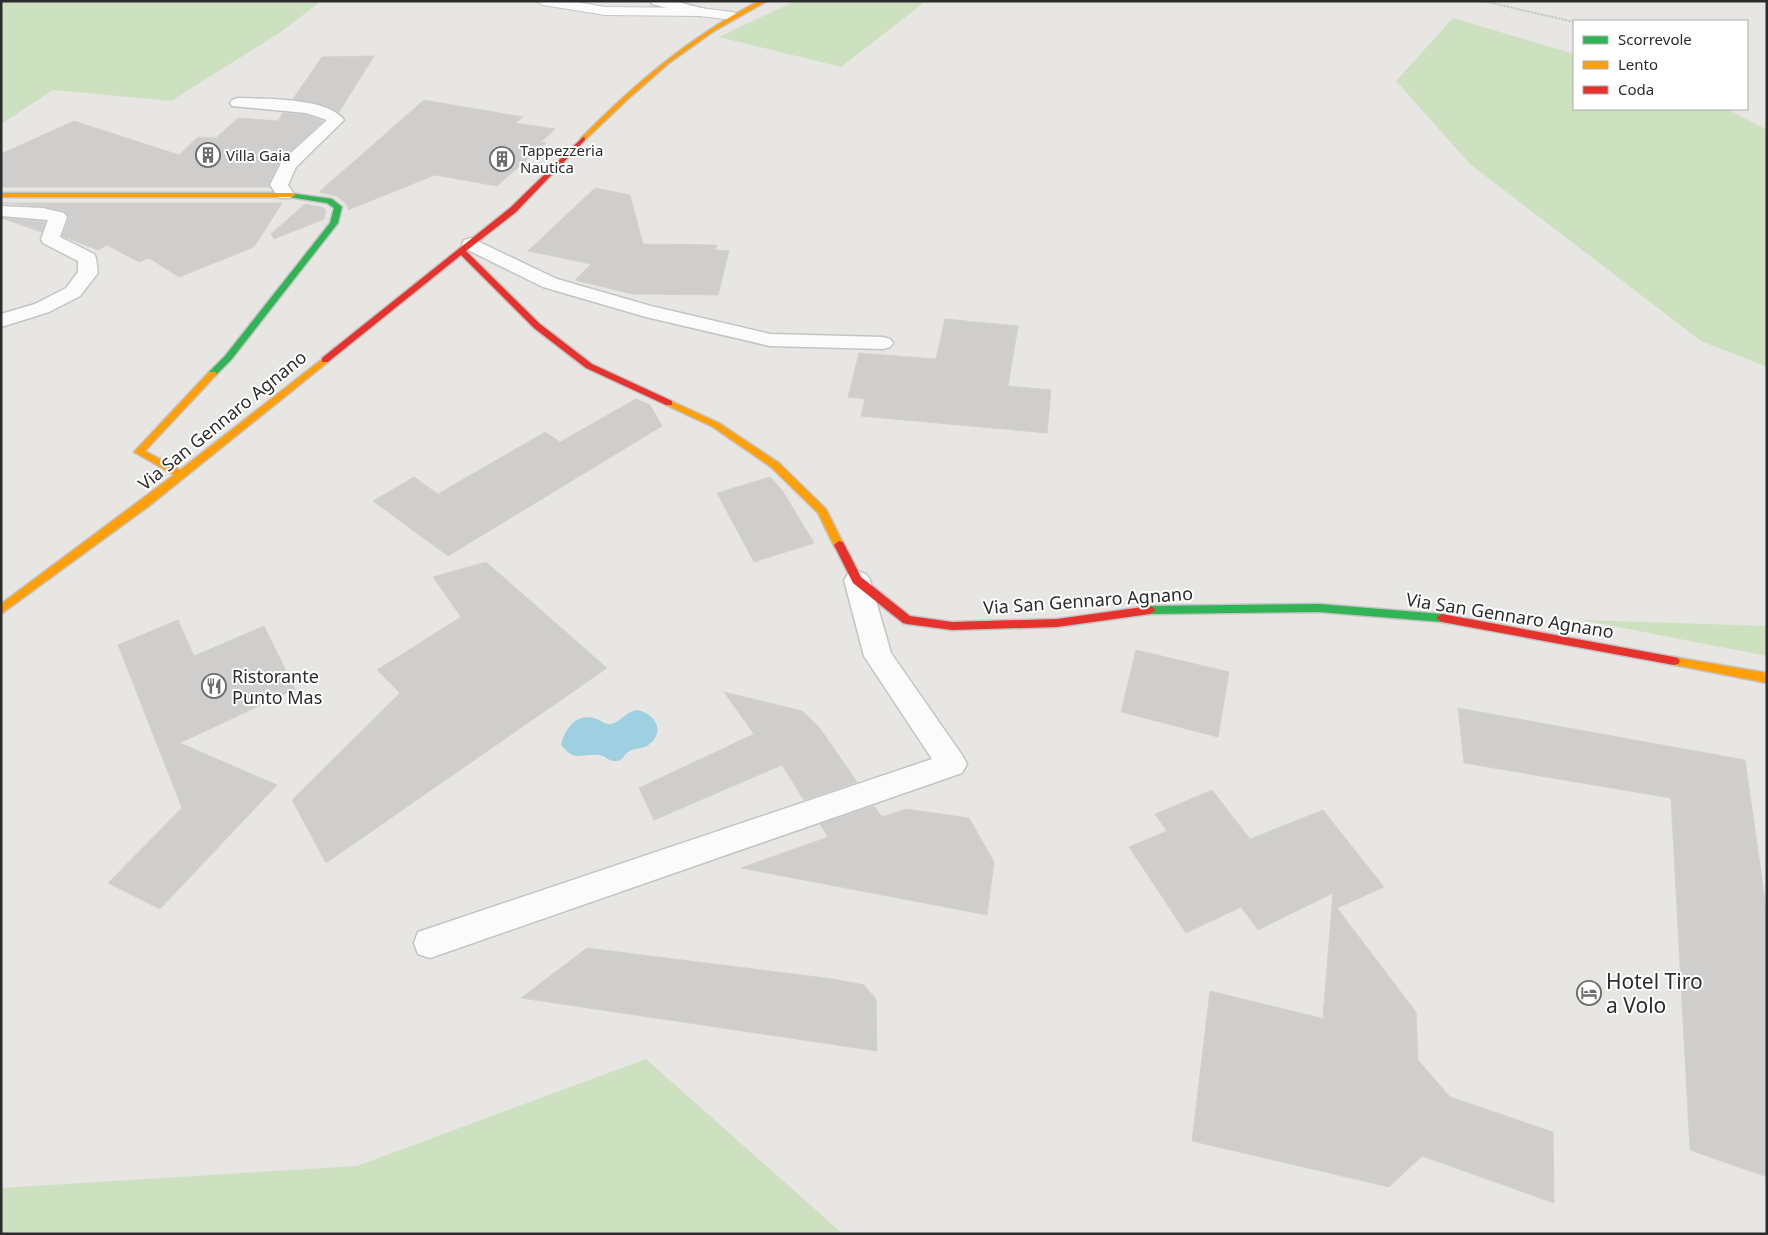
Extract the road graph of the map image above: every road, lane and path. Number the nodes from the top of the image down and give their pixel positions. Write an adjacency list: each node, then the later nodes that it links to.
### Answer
1 (543, 1): 5 (street)
2 (657, 1): 5 (lane)
3 (764, 1): 6 (street, Via San Gennaro Agnano)
4 (1483, 1): 7 (path)
5 (700, 12): 6 (street)
6 (733, 16): 12 (street, Via San Gennaro Agnano)
7 (1573, 22)
8 (238, 102): 9 (lane)
9 (285, 194): 10 (street); 15 (street)
10 (1, 195)
11 (1, 211): 13 (lane)
12 (466, 248): 14 (lane); 15 (street, Via San Gennaro Agnano); 16 (street, Via San Gennaro Agnano)
13 (1, 321)
14 (883, 343)
15 (181, 475): 17 (street, Via San Gennaro Agnano)
16 (857, 580): 18 (street, Via San Gennaro Agnano); 19 (lane)
17 (1, 610)
18 (1767, 678)
19 (430, 943)

